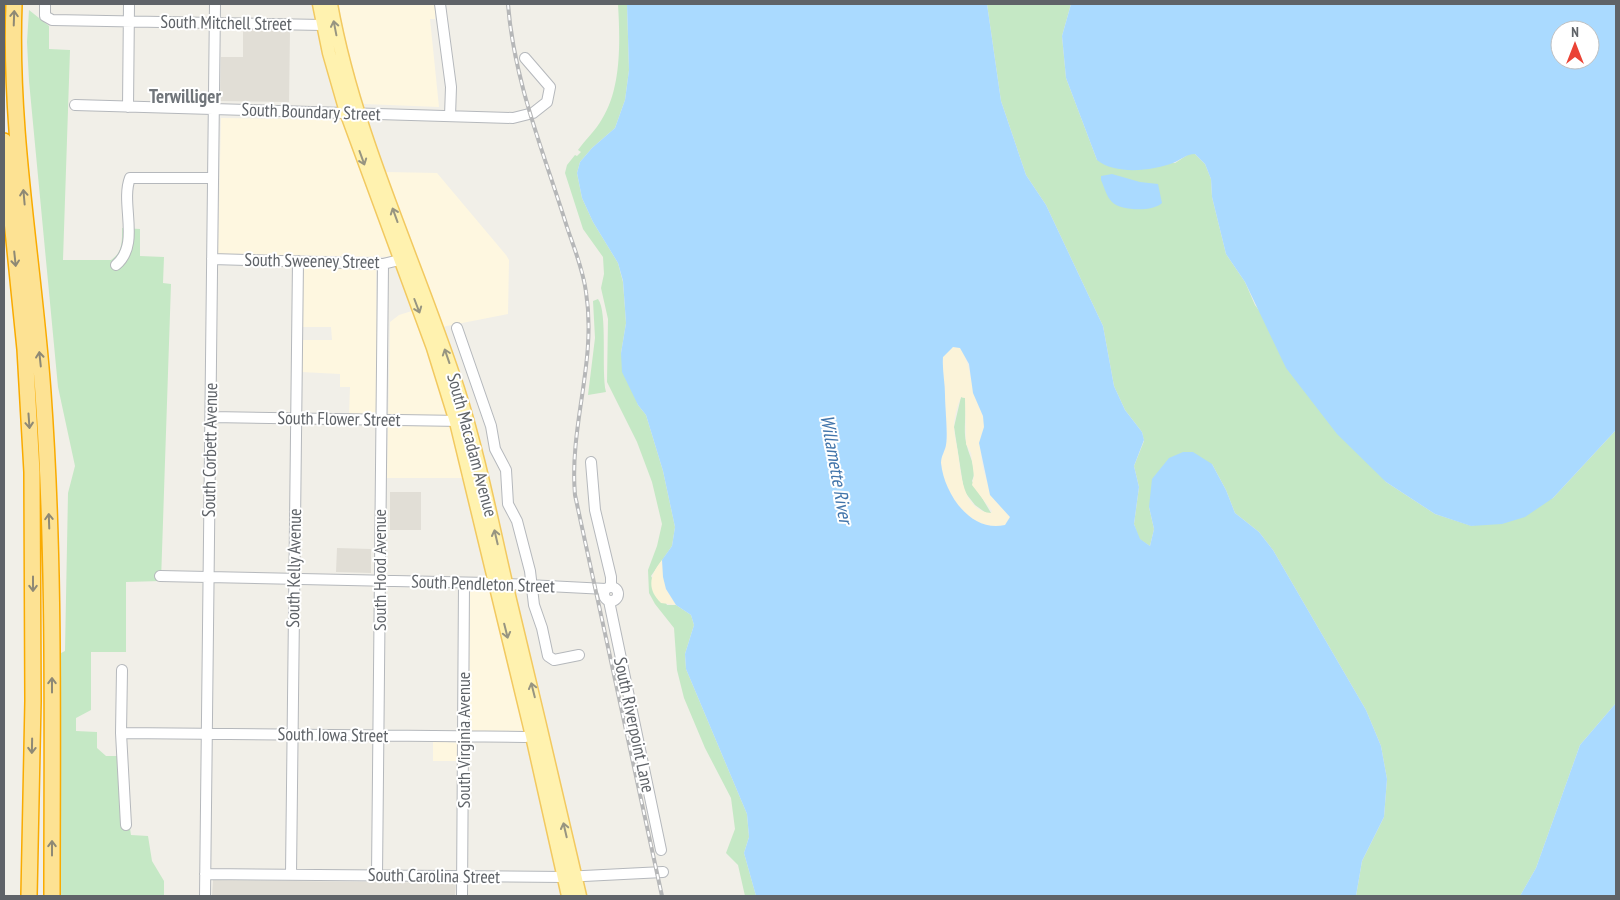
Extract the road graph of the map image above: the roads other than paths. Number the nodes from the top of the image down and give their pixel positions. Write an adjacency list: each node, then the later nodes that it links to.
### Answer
1 (14, 4): 55 (highway, one-way to 1)
2 (45, 4): 8 (street, South Mitchell Street)
3 (129, 4): 8 (street)
4 (215, 4): 9 (street, South Corbett Avenue)
5 (319, 4): 10 (main road, South Macadam Avenue)
6 (331, 4): 15 (main road, South Macadam Avenue, one-way to 6)
7 (440, 4): 16 (street)
8 (129, 22): 9 (street, South Mitchell Street); 13 (street)
9 (215, 23): 10 (street, South Mitchell Street); 14 (street, South Corbett Avenue)
10 (323, 26): 15 (main road, South Macadam Avenue)
11 (525, 58): 16 (street, South Boundary Street)
12 (75, 105): 13 (street, South Boundary Street)
13 (128, 107): 14 (street, South Boundary Street)
14 (214, 109): 15 (street, South Boundary Street); 18 (street, South Corbett Avenue)
15 (352, 112): 16 (street, South Boundary Street); 19 (main road, South Macadam Avenue)
16 (450, 116)
17 (4, 141): 54 (highway, one-way to 54)
18 (213, 178): 20 (street, South Corbett Avenue); 23 (street)
19 (405, 258): 22 (street, South Sweeney Street); 28 (main road, South Macadam Avenue)
20 (212, 259): 21 (street, South Sweeney Street); 25 (street, South Corbett Avenue)
21 (298, 261): 22 (street, South Sweeney Street); 26 (street, South Kelly Avenue)
22 (383, 264): 27 (street, South Hood Avenue)
23 (116, 265)
24 (457, 328): 36 (street)
25 (211, 417): 26 (street, South Flower Street); 31 (street, South Corbett Avenue)
26 (296, 418): 27 (street, South Flower Street); 32 (street, South Kelly Avenue)
27 (381, 420): 28 (street, South Flower Street); 33 (street, South Hood Avenue)
28 (462, 421): 35 (main road, South Macadam Avenue)
29 (591, 462): 37 (street)
30 (160, 576): 31 (street, South Pendleton Street)
31 (209, 577): 32 (street, South Pendleton Street); 42 (street, South Corbett Avenue)
32 (294, 579): 33 (street, South Pendleton Street); 43 (street, South Kelly Avenue)
33 (380, 581): 34 (street, South Pendleton Street); 44 (street, South Hood Avenue)
34 (464, 583): 35 (street, South Pendleton Street); 45 (street, South Virginia Avenue)
35 (500, 584): 36 (street, South Pendleton Street); 41 (main road, South Macadam Avenue)
36 (532, 586): 37 (street, South Pendleton Street); 38 (street)
37 (608, 588): 47 (street, South Riverpoint Lane)
38 (579, 655)
39 (122, 670): 40 (street)
40 (121, 733): 42 (street, South Iowa Street); 46 (street)
41 (538, 733): 45 (street, South Iowa Street); 53 (main road, South Macadam Avenue)
42 (206, 734): 43 (street, South Iowa Street); 49 (street, South Corbett Avenue)
43 (292, 735): 44 (street, South Iowa Street); 50 (street, South Kelly Avenue)
44 (378, 736): 45 (street, South Iowa Street); 51 (street, South Hood Avenue)
45 (464, 737): 52 (street, South Virginia Avenue)
46 (126, 826)
47 (661, 850)
48 (663, 872): 53 (street, South Carolina Street)
49 (205, 874): 50 (street, South Carolina Street); 56 (street, South Corbett Avenue)
50 (291, 874): 51 (street, South Carolina Street)
51 (377, 876): 52 (street, South Carolina Street)
52 (462, 877): 53 (street, South Carolina Street); 57 (street, South Virginia Avenue)
53 (570, 877): 58 (main road, South Macadam Avenue); 59 (main road, South Macadam Avenue)
54 (29, 896)
55 (52, 896)
56 (205, 896)
57 (462, 896)
58 (568, 896)
59 (580, 896)

